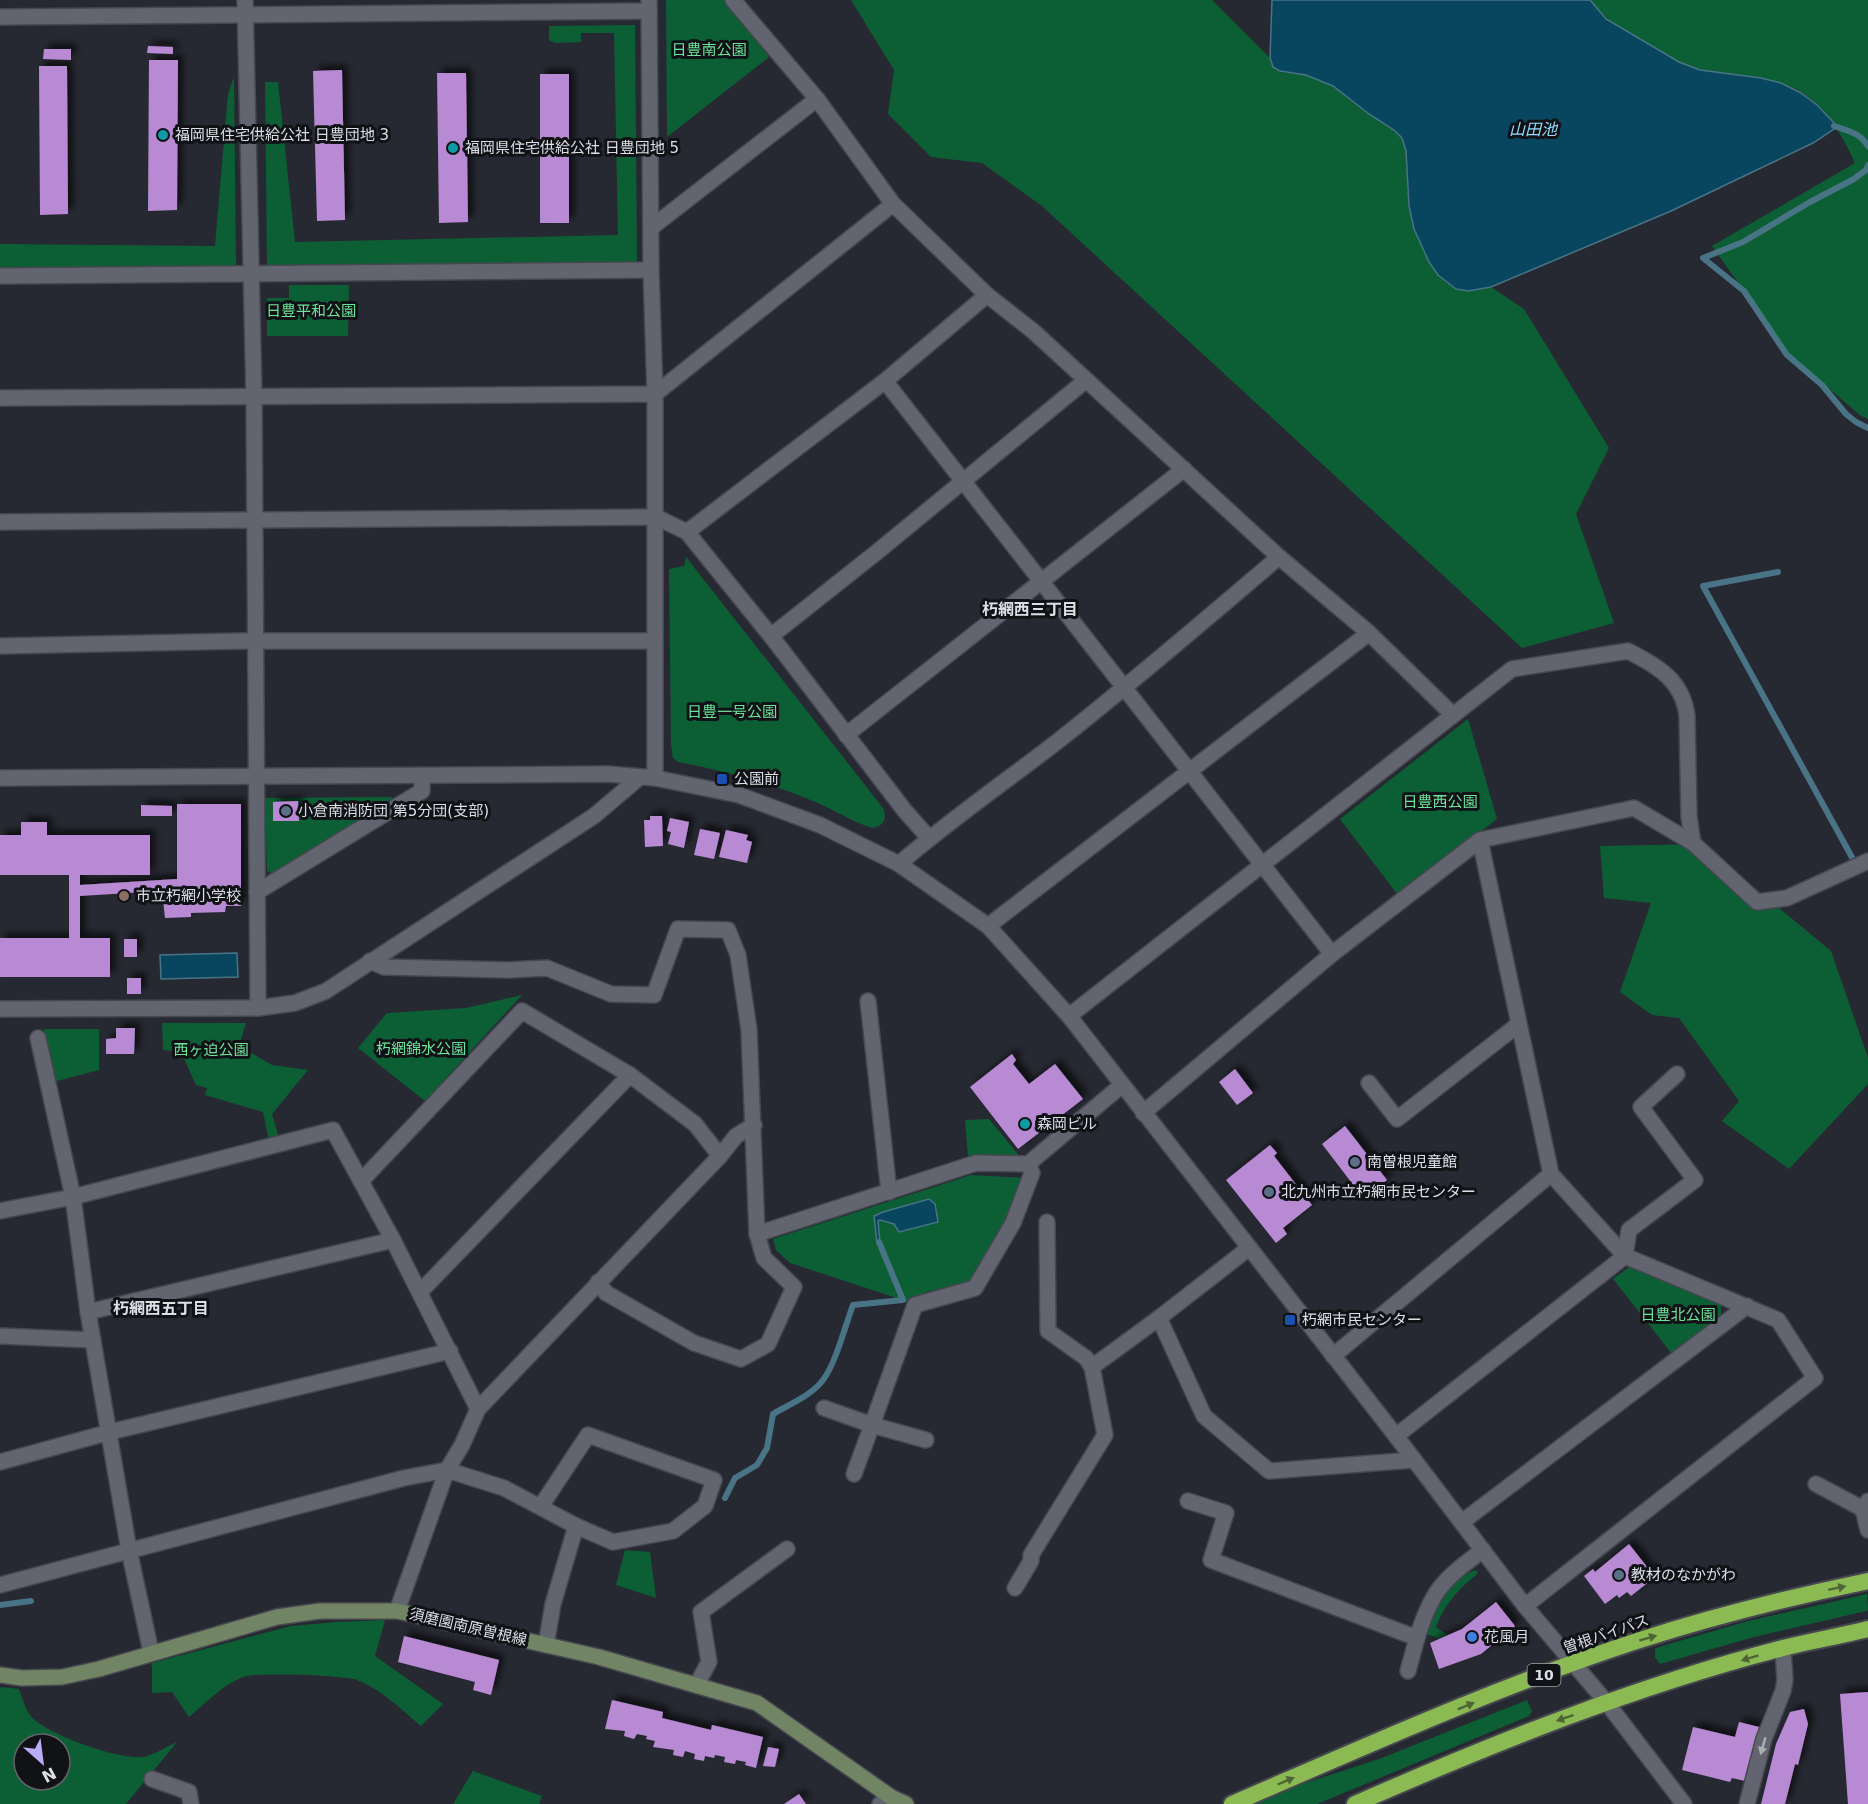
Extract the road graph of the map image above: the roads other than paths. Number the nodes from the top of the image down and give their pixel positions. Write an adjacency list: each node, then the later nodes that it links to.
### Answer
1 (734, 0): 5 (street)
2 (649, 6): 3 (street); 7 (street)
3 (245, 7): 4 (street); 9 (street)
4 (0, 17)
5 (817, 99): 6 (street); 7 (street)
6 (893, 204): 11 (street); 14 (street)
7 (652, 226): 8 (street)
8 (651, 270): 9 (street); 14 (street)
9 (250, 275): 10 (street); 15 (street)
10 (0, 276)
11 (987, 295): 12 (street); 13 (street)
12 (885, 381): 18 (street); 22 (street)
13 (1085, 381): 17 (street); 18 (street)
14 (655, 394): 15 (street); 19 (street)
15 (254, 397): 16 (street); 20 (street)
16 (0, 398)
17 (1184, 469): 23 (street); 24 (street)
18 (964, 480): 24 (street); 26 (street)
19 (656, 517): 20 (street); 22 (street); 27 (street)
20 (254, 519): 21 (street); 28 (street)
21 (0, 522)
22 (687, 532): 26 (street)
23 (1279, 557): 25 (street); 30 (street)
24 (1042, 582): 30 (street); 32 (street)
25 (1369, 633): 31 (street); 33 (street)
26 (771, 636): 32 (street)
27 (655, 641): 28 (street); 36 (street)
28 (255, 642): 29 (street); 35 (street)
29 (0, 646)
30 (1125, 688): 33 (street); 38 (street)
31 (1453, 715): 40 (street); 42 (street)
32 (846, 735): 38 (street)
33 (1190, 770): 42 (street); 45 (street)
34 (422, 776): 35 (street); 36 (street); 44 (street)
35 (256, 777): 37 (street); 44 (street)
36 (648, 777): 43 (street); 47 (street)
37 (0, 778)
38 (929, 838): 43 (street)
39 (1480, 840): 40 (street); 46 (street); 52 (street)
40 (1693, 843): 41 (street)
41 (1868, 861)
42 (1262, 863): 46 (street); 51 (street)
43 (899, 864): 45 (street)
44 (257, 892): 49 (street)
45 (988, 926): 51 (street)
46 (1332, 954): 58 (street)
47 (370, 961): 49 (street); 59 (street)
48 (868, 1001): 64 (street)
49 (258, 1008): 50 (street)
50 (0, 1009)
51 (1068, 1016): 57 (street)
52 (1519, 1024): 56 (street); 62 (street)
53 (38, 1038): 65 (street)
54 (1677, 1074): 71 (street)
55 (630, 1076): 60 (street); 63 (street); 73 (street)
56 (1369, 1083)
57 (1122, 1085): 58 (street); 61 (street)
58 (1143, 1113): 70 (street)
59 (754, 1125): 60 (street); 68 (street)
60 (720, 1156): 72 (street)
61 (1028, 1164): 64 (street); 84 (street)
62 (1551, 1174): 71 (street); 80 (street)
63 (362, 1180): 65 (street); 69 (street)
64 (889, 1192): 68 (street)
65 (73, 1197): 66 (street); 75 (street)
66 (0, 1211)
67 (1047, 1222): 81 (street)
68 (757, 1234): 72 (street)
69 (393, 1240): 73 (street); 75 (street)
70 (1249, 1248): 76 (street); 80 (street)
71 (1625, 1256): 74 (street); 86 (street)
72 (598, 1282): 83 (street)
73 (420, 1292): 79 (street)
74 (1747, 1306): 96 (street); 105 (street)
75 (88, 1312): 78 (street)
76 (1160, 1318): 81 (street); 88 (street)
77 (0, 1336): 78 (street)
78 (93, 1340): 85 (street)
79 (450, 1351): 83 (street); 85 (street)
80 (1333, 1356): 86 (street)
81 (1092, 1367): 104 (street)
82 (824, 1408): 84 (street)
83 (478, 1409): 90 (street)
84 (872, 1425): 87 (street); 91 (street)
85 (110, 1432): 89 (street); 100 (street)
86 (1396, 1436): 88 (street)
87 (926, 1440)
88 (1413, 1460): 96 (street)
89 (0, 1462)
90 (447, 1470): 95 (street); 100 (street); 106 (street)
91 (854, 1474)
92 (1816, 1484): 94 (street)
93 (1188, 1501): 108 (street)
94 (1866, 1505): 98 (street)
95 (541, 1506): 97 (street); 97 (street)
96 (1462, 1522): 101 (street)
97 (576, 1526): 109 (street)
98 (1868, 1530)
99 (788, 1549): 115 (street)
100 (129, 1550): 103 (street); 111 (street)
101 (1483, 1550): 105 (street); 108 (street)
102 (1868, 1581): 112 (highway, 曽根バイパス / 10, one-way to 102)
103 (0, 1585)
104 (1015, 1588)
105 (1525, 1606): 112 (street)
106 (397, 1611): 109 (main road, 須磨園南原曽根線); 111 (main road, 須磨園南原曽根線)
107 (1868, 1629): 110 (highway)
108 (1417, 1638): 113 (street)
109 (546, 1644): 115 (main road, 須磨園南原曽根線)
110 (1783, 1648): 116 (highway, one-way to 116); 124 (street, one-way to 124)
111 (151, 1652): 114 (main road, 須磨園南原曽根線)
112 (1575, 1664): 116 (street); 121 (highway, 曽根バイパス / 10, one-way to 112)
113 (1408, 1671)
114 (0, 1675)
115 (697, 1684): 118 (main road, 須磨園南原曽根線)
116 (1607, 1703): 122 (highway, one-way to 122); 123 (street)
117 (152, 1779): 119 (street)
118 (886, 1800): 120 (main road, 須磨園南原曽根線)
119 (191, 1804)
120 (906, 1804)
121 (1232, 1804)
122 (1355, 1804)
123 (1684, 1804)
124 (1748, 1804)

